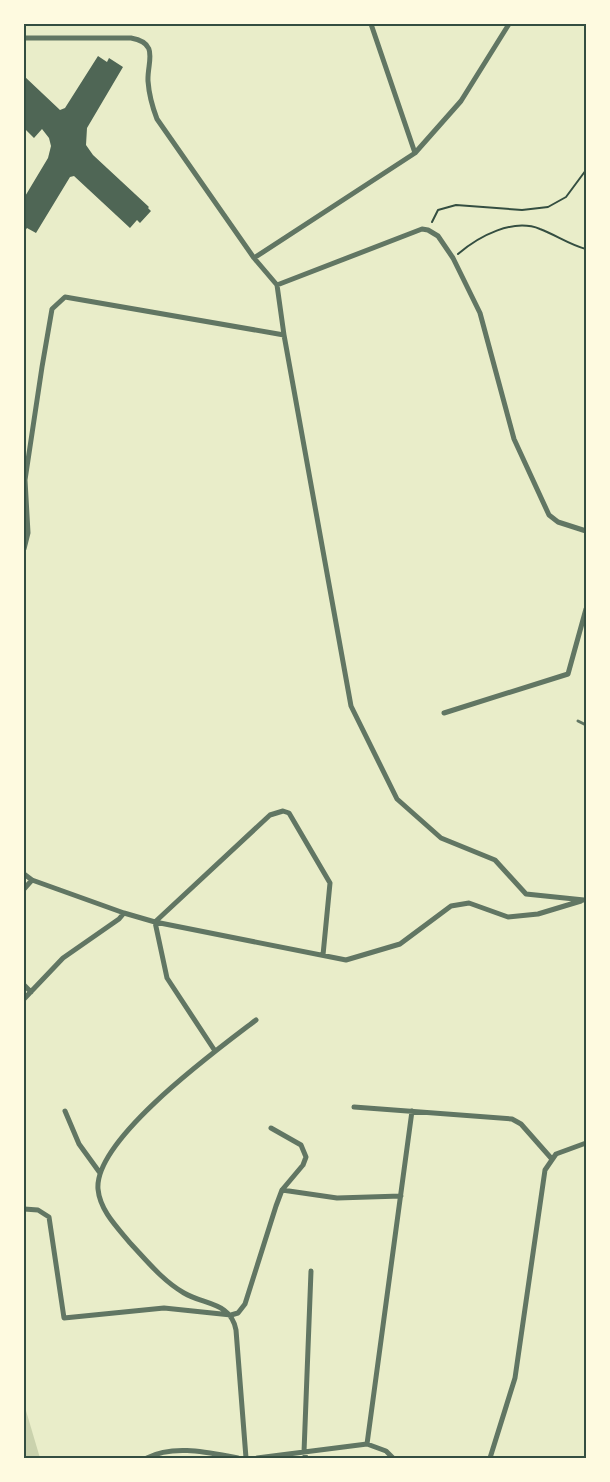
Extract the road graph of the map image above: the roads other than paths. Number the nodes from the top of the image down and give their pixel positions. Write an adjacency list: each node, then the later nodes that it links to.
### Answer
1 (371, 24): 4 (street)
2 (509, 24): 4 (street)
3 (24, 38): 5 (street)
4 (416, 153): 5 (street)
5 (254, 258): 6 (street)
6 (277, 285): 7 (street); 8 (street)
7 (284, 335): 9 (street); 17 (street)
8 (586, 532)
9 (24, 549)
10 (586, 609): 11 (street)
11 (444, 713)
12 (578, 721): 13 (lane)
13 (586, 725)
14 (24, 874): 15 (street)
15 (32, 880): 16 (street); 18 (street)
16 (24, 889)
17 (585, 900): 20 (street)
18 (124, 913): 19 (street); 22 (street)
19 (155, 922): 20 (street); 20 (street); 25 (street)
20 (323, 955)
21 (24, 985): 22 (street)
22 (31, 992): 23 (street)
23 (24, 999)
24 (256, 1020): 25 (street)
25 (216, 1051): 32 (street)
26 (354, 1107): 28 (street)
27 (65, 1111): 32 (street)
28 (412, 1111): 31 (street); 34 (street)
29 (270, 1128): 33 (street)
30 (586, 1143): 31 (street)
31 (551, 1158): 46 (street)
32 (100, 1173): 37 (street)
33 (282, 1190): 34 (street); 37 (street)
34 (401, 1196): 38 (street)
35 (24, 1209): 37 (street)
36 (311, 1271): 39 (street)
37 (231, 1315): 42 (street)
38 (367, 1444): 39 (street); 45 (street)
39 (304, 1452): 43 (street); 44 (street)
40 (148, 1458): 41 (street)
41 (238, 1458)
42 (246, 1458)
43 (257, 1458)
44 (306, 1458)
45 (393, 1458)
46 (490, 1458)

